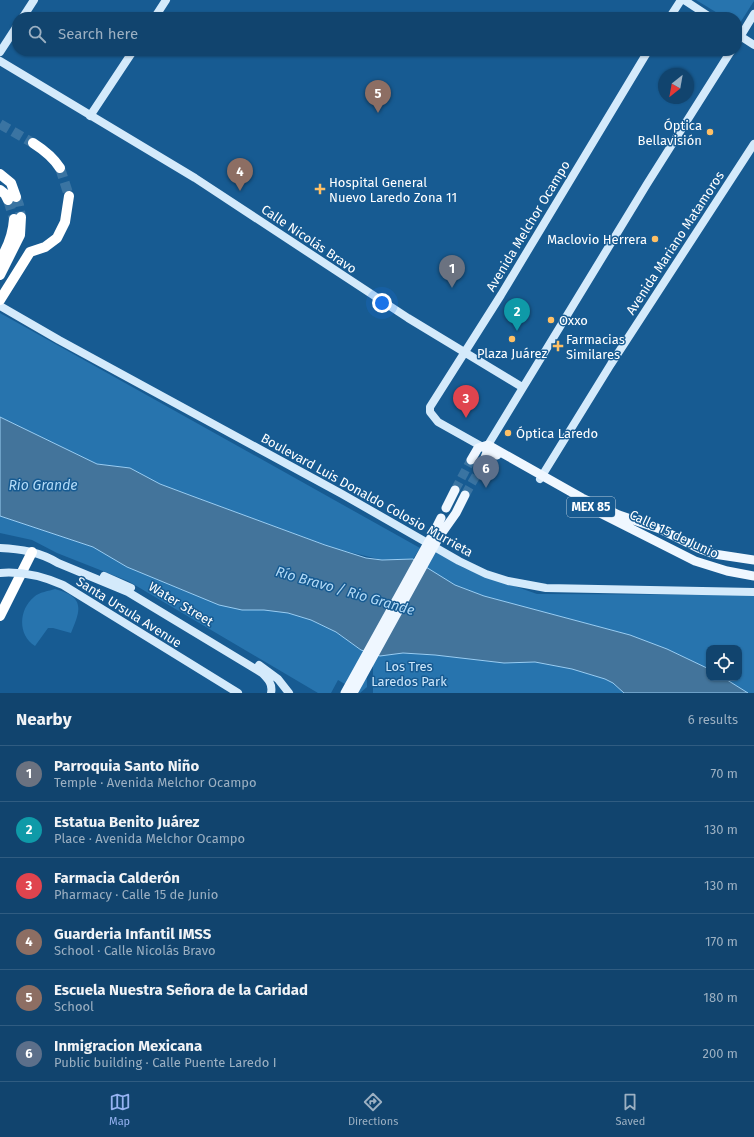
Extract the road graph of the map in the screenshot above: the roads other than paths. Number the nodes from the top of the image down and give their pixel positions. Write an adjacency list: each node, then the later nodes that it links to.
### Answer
1 (34, 0): 5 (main road)
2 (166, 0): 6 (main road)
3 (680, 0): 7 (main road)
4 (684, 0): 8 (main road)
5 (26, 12)
6 (158, 12)
7 (673, 12)
8 (702, 12)
9 (754, 14): 10 (main road)
10 (742, 31)
11 (12, 34): 14 (main road)
12 (742, 39): 13 (main road)
13 (754, 46)
14 (0, 52)
15 (130, 56): 19 (main road)
16 (645, 56): 30 (main road, Avenida Melchor Ocampo)
17 (728, 56): 31 (main road)
18 (0, 61): 19 (main road, Calle Nicolás Bravo)
19 (90, 116): 30 (main road, Calle Nicolás Bravo)
20 (33, 143): 22 (highway)
21 (754, 144): 36 (main road, Avenida Mariano Matamoros)
22 (60, 168)
23 (0, 174): 24 (highway)
24 (0, 190)
25 (69, 196): 28 (highway)
26 (0, 260): 27 (highway)
27 (1, 274)
28 (0, 300)
29 (0, 306): 48 (main road, Boulevard Luis Donaldo Colosio Murrieta)
30 (464, 352): 31 (main road, Calle Nicolás Bravo); 32 (main road, Avenida Melchor Ocampo)
31 (522, 387): 33 (main road)
32 (430, 412): 33 (main road, Calle 15 de Junio)
33 (486, 447): 34 (main road); 35 (main road); 36 (main road, Calle 15 de Junio / MEX 85)
34 (471, 460)
35 (482, 465)
36 (541, 477): 45 (main road, Calle 15 de Junio / MEX 85); 47 (main road, Calle 15 de Junio / MEX 85)
37 (456, 490): 39 (main road)
38 (465, 495): 41 (main road)
39 (446, 508)
40 (441, 518): 41 (main road)
41 (436, 535): 53 (main road, bridge); 54 (main road, bridge)
42 (0, 548): 43 (main road, Water Street)
43 (32, 552): 44 (main road, Water Street); 49 (highway)
44 (48, 557): 51 (main road, Water Street); 52 (main road, Water Street)
45 (754, 560)
46 (0, 573): 50 (main road, Santa Ursula Avenue, bridge)
47 (754, 576)
48 (754, 592)
49 (0, 616)
50 (238, 693)
51 (271, 693)
52 (289, 693)
53 (345, 693)
54 (353, 693)

